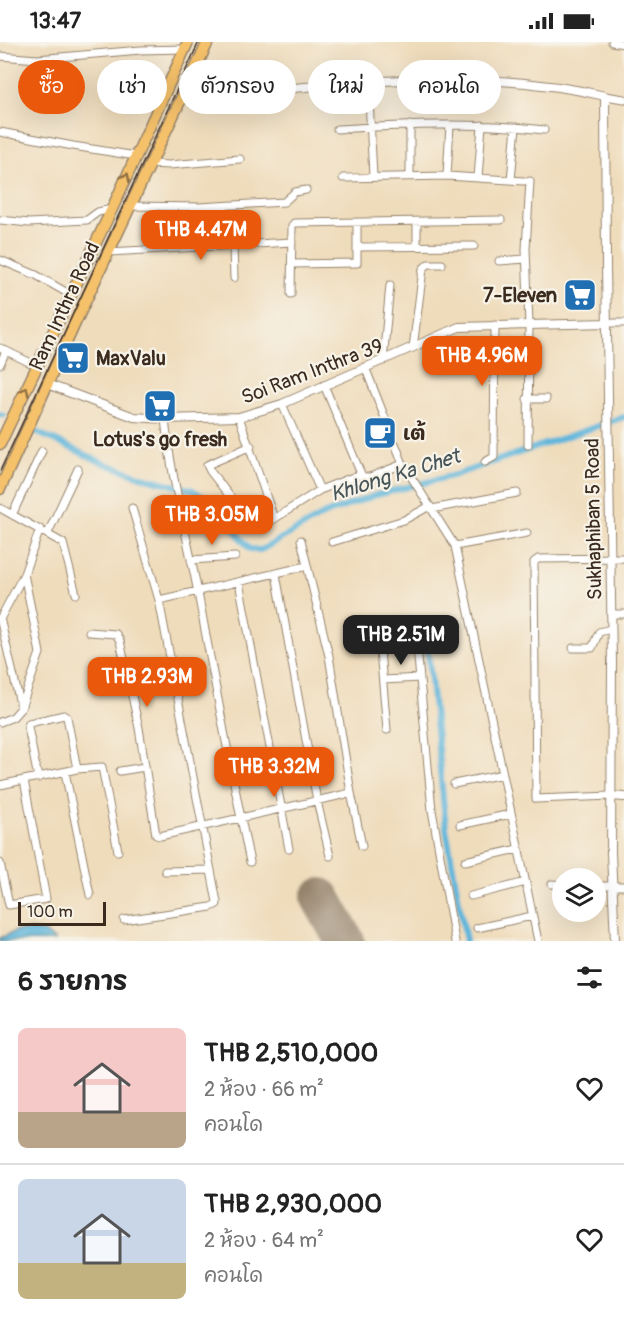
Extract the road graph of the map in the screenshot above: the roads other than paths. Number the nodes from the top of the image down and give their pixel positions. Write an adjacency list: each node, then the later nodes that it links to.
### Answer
1 (208, 42): 6 (main road, Ram Inthra Road)
2 (612, 42): 3 (street)
3 (624, 44)
4 (186, 46): 5 (street); 20 (main road, Ram Inthra Road)
5 (0, 56)
6 (200, 60)
7 (385, 80): 8 (street)
8 (605, 96): 9 (street); 53 (street, Sukhaphiban 5 Road)
9 (624, 99)
10 (179, 104): 22 (main road, Ram Inthra Road)
11 (369, 114): 15 (street)
12 (410, 125): 13 (street); 15 (street); 24 (street)
13 (450, 125): 14 (street); 25 (street)
14 (482, 125): 16 (street); 27 (street)
15 (370, 127): 17 (street); 23 (street)
16 (516, 127): 18 (street); 28 (street)
17 (337, 129)
18 (544, 130)
19 (0, 132): 20 (street)
20 (136, 156): 31 (main road, Ram Inthra Road, one-way to 20)
21 (240, 159): 22 (street)
22 (150, 164): 30 (main road, Ram Inthra Road)
23 (373, 176): 24 (street); 26 (street)
24 (410, 176): 25 (street)
25 (447, 176): 27 (street)
26 (343, 178)
27 (478, 178): 28 (street)
28 (511, 180): 44 (street)
29 (306, 190): 30 (street)
30 (131, 206): 43 (main road, Ram Inthra Road)
31 (112, 209): 32 (street); 52 (main road, Ram Inthra Road)
32 (0, 220)
33 (501, 220): 34 (street)
34 (417, 222): 35 (street); 39 (street)
35 (357, 223): 37 (street); 41 (street)
36 (199, 233): 42 (street)
37 (292, 242): 38 (street); 47 (street)
38 (233, 245): 42 (street); 49 (street)
39 (417, 246): 40 (street); 41 (street)
40 (474, 246)
41 (357, 247): 47 (street)
42 (200, 248): 43 (street)
43 (109, 252): 63 (main road, Ram Inthra Road)
44 (526, 259): 46 (street); 56 (street)
45 (0, 260): 52 (street)
46 (499, 261)
47 (292, 264): 51 (street)
48 (442, 264): 57 (street)
49 (234, 278)
50 (390, 285): 59 (street)
51 (291, 294)
52 (70, 295): 61 (main road, Ram Inthra Road)
53 (607, 323): 54 (street, Soi Ram Inthra 39); 56 (street, Soi Ram Inthra 39); 93 (street, Sukhaphiban 5 Road)
54 (624, 323)
55 (495, 325): 56 (street, Soi Ram Inthra 39); 57 (street, Soi Ram Inthra 39); 74 (street)
56 (529, 325): 65 (street)
57 (413, 348): 59 (street, Soi Ram Inthra 39)
58 (3, 350): 60 (street); 61 (street)
59 (383, 361): 62 (street, Soi Ram Inthra 39)
60 (0, 364)
61 (37, 366): 70 (main road, Ram Inthra Road, one-way to 61)
62 (365, 367): 64 (street, Soi Ram Inthra 39); 75 (street)
63 (47, 384): 69 (street, Soi Ram Inthra 39); 78 (main road, Ram Inthra Road)
64 (324, 384): 67 (street, Soi Ram Inthra 39); 77 (street)
65 (527, 399): 66 (street); 71 (street)
66 (546, 399)
67 (282, 404): 68 (street, Soi Ram Inthra 39); 79 (street)
68 (239, 417): 69 (street, Soi Ram Inthra 39); 72 (street)
69 (165, 419): 95 (street)
70 (0, 444)
71 (528, 445)
72 (250, 446): 85 (street); 85 (street)
73 (42, 451): 84 (street)
74 (485, 462)
75 (403, 464): 77 (street); 81 (street)
76 (78, 469): 88 (street)
77 (361, 474): 79 (street)
78 (0, 489)
79 (320, 490): 85 (street)
80 (517, 493): 81 (street)
81 (431, 507): 90 (street); 91 (street)
82 (0, 508): 84 (street)
83 (132, 508): 102 (street)
84 (12, 515): 86 (street)
85 (274, 519)
86 (40, 529): 88 (street); 97 (street)
87 (527, 533): 91 (street)
88 (48, 534): 101 (street)
89 (301, 540): 96 (street)
90 (332, 542)
91 (455, 546): 120 (street)
92 (235, 557): 95 (street)
93 (611, 558): 94 (street); 103 (street, Sukhaphiban 5 Road); 126 (street)
94 (624, 558)
95 (191, 560): 100 (street)
96 (307, 566): 98 (street); 125 (street)
97 (24, 574): 105 (street); 113 (street)
98 (276, 574): 99 (street); 128 (street)
99 (239, 582): 100 (street); 129 (street)
100 (198, 592): 102 (street); 131 (street)
101 (76, 594)
102 (159, 600): 133 (street)
103 (611, 614): 104 (street); 108 (street, Sukhaphiban 5 Road)
104 (624, 614)
105 (0, 619): 113 (street)
106 (415, 625): 111 (street)
107 (378, 628): 112 (street)
108 (611, 629): 110 (street); 126 (street, Sukhaphiban 5 Road)
109 (89, 632): 116 (street)
110 (573, 648)
111 (420, 678): 112 (street); 154 (street)
112 (383, 680): 115 (street)
113 (21, 708): 114 (street)
114 (0, 722)
115 (387, 730)
116 (146, 767): 118 (street); 133 (street)
117 (77, 769): 119 (street); 121 (street); 137 (street)
118 (120, 771)
119 (65, 772): 121 (street); 148 (street)
120 (503, 774): 123 (street); 130 (street)
121 (38, 778): 122 (street)
122 (24, 780): 124 (street); 141 (street)
123 (454, 784)
124 (0, 785)
125 (351, 793): 128 (street); 134 (street)
126 (611, 796): 127 (street); 146 (street, Sukhaphiban 5 Road)
127 (624, 797)
128 (317, 801): 129 (street); 138 (street)
129 (280, 809): 131 (street); 135 (street)
130 (511, 814): 132 (street); 136 (street)
131 (241, 818): 133 (street); 139 (street)
132 (460, 825)
133 (202, 827): 142 (street)
134 (362, 846)
135 (289, 849)
136 (518, 849): 140 (street); 144 (street)
137 (118, 850)
138 (330, 856)
139 (250, 861)
140 (465, 861)
141 (0, 863)
142 (211, 870): 143 (street); 151 (street)
143 (165, 871)
144 (526, 882): 149 (street); 150 (street)
145 (606, 886): 146 (street)
146 (613, 886): 147 (street); 153 (street, Sukhaphiban 5 Road)
147 (624, 886)
148 (90, 895)
149 (471, 896)
150 (532, 916): 152 (street); 155 (street)
151 (124, 920)
152 (477, 928)
153 (618, 940)
154 (455, 941)
155 (538, 941)

